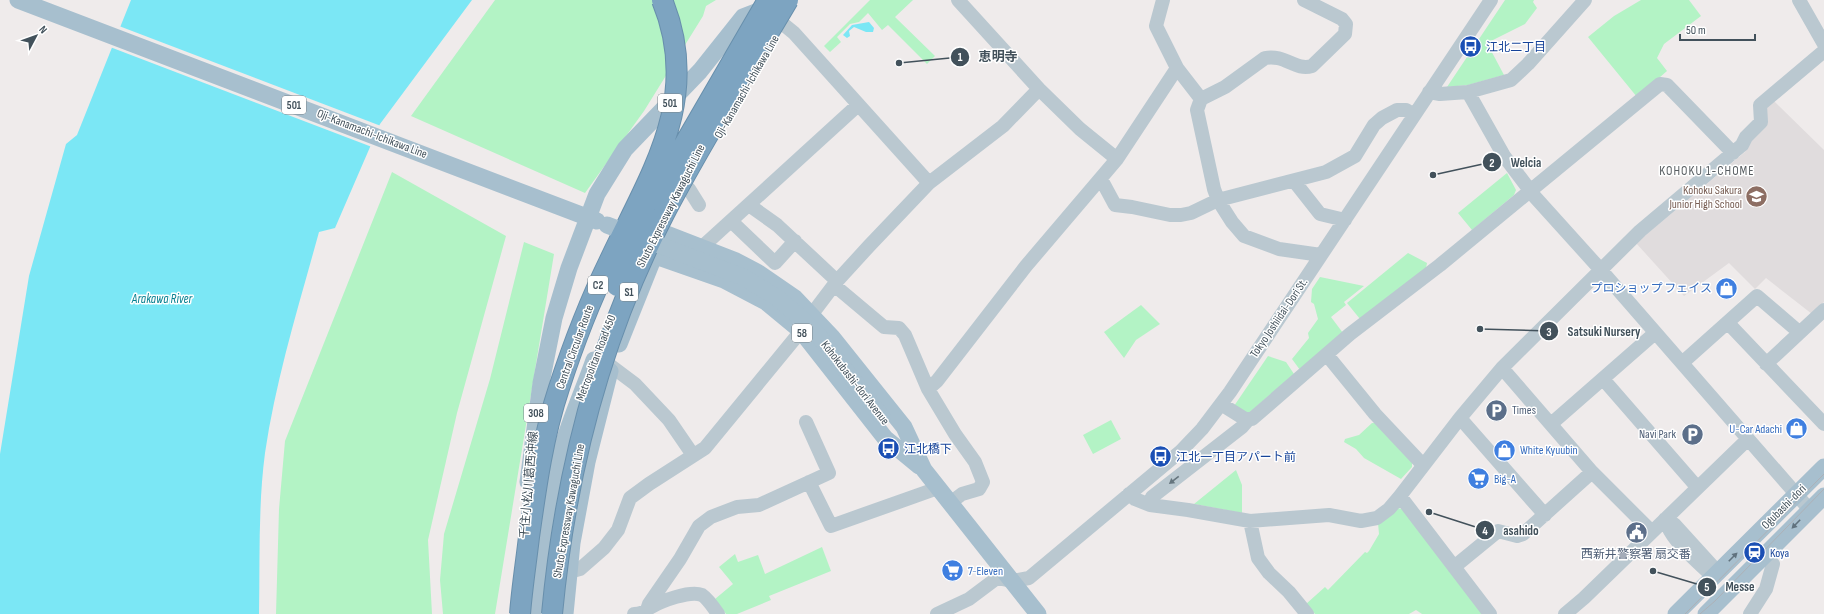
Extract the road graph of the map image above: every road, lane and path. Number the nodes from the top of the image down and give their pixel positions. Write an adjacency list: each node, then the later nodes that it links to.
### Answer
1 (18, 0): 33 (main road, Oji-Kanamachi-Ichikawa Line / 501)
2 (662, 0): 90 (highway, Central Circular Route / C2, bridge)
3 (667, 0): 97 (highway, Central Circular Route / C2, bridge)
4 (780, 0): 13 (main road, Oji-Kanamachi-Ichikawa Line)
5 (788, 0): 98 (highway, Shuto Expressway Kawaguchi Line / S1, bridge)
6 (796, 0): 13 (main road, Oji-Kanamachi-Ichikawa Line)
7 (958, 0): 17 (street)
8 (1163, 0): 16 (street)
9 (1304, 0): 20 (street)
10 (1491, 0): 18 (street, Tokyo Joshiidai-Dori St.)
11 (1585, 0): 19 (street)
12 (1799, 0): 14 (street)
13 (774, 14): 21 (street); 28 (main road, Oji-Kanamachi-Ichikawa Line); 34 (main road, Oji-Kanamachi-Ichikawa Line / 501); 37 (main road); 57 (highway, Shuto Expressway Kawaguchi Line / S1, bridge)
14 (1824, 44)
15 (1824, 51): 23 (street)
16 (1177, 68): 20 (street); 24 (street)
17 (1039, 89): 24 (street); 27 (street)
18 (1429, 92): 19 (street); 22 (street, Tokyo Joshiidai-Dori St.)
19 (1468, 92): 29 (street)
20 (1201, 99): 30 (street)
21 (858, 105): 27 (street); 31 (street)
22 (1414, 115): 26 (street); 35 (street, Tokyo Joshiidai-Dori St.)
23 (1733, 153): 29 (street); 43 (street)
24 (1117, 159): 25 (street)
25 (1101, 179): 30 (street); 59 (street)
26 (1294, 180): 30 (street); 35 (street)
27 (929, 183): 45 (street)
28 (688, 189): 32 (street); 37 (main road, Oji-Kanamachi-Ichikawa Line)
29 (1529, 190): 43 (street); 52 (street)
30 (1218, 200): 41 (street)
31 (749, 205): 36 (street); 38 (street)
32 (699, 206)
33 (569, 209): 34 (main road, Kohokubashi-dori Avenue / 501)
34 (587, 217): 70 (main road, Kohokubashi-dori Avenue / 58, bridge); 95 (main road, 千住小松川葛西沖線 / 308)
35 (1345, 220): 41 (street, Tokyo Joshiidai-Dori St.)
36 (731, 221): 38 (street); 39 (street)
37 (658, 231): 39 (main road, 58); 40 (main road, Oji-Kanamachi-Ichikawa Line)
38 (795, 241): 45 (street)
39 (701, 248): 42 (main road, 58)
40 (648, 253): 44 (main road, 58); 55 (main road, Metropolitan Road 450); 96 (main road, Metropolitan Road 450)
41 (1321, 255): 60 (street, Tokyo Joshiidai-Dori St.)
42 (736, 261): 44 (street); 47 (main road, 58)
43 (1600, 269): 51 (street); 56 (street)
44 (724, 280): 49 (main road, 58)
45 (836, 283): 47 (street); 59 (street)
46 (1824, 310): 50 (street)
47 (812, 314): 70 (main road, 58)
48 (1728, 323): 50 (street); 53 (street); 54 (street)
49 (801, 331): 67 (street); 70 (main road, 58)
50 (1799, 332): 54 (street)
51 (1655, 333): 53 (street); 58 (street)
52 (1326, 355): 62 (street); 68 (street)
53 (1682, 363): 66 (street)
54 (1766, 364): 65 (street)
55 (611, 366): 67 (street); 88 (main road, Metropolitan Road 450)
56 (1502, 368): 61 (street); 64 (street)
57 (578, 369): 90 (highway, Shuto Expressway Kawaguchi Line / S1, bridge); 95 (highway)
58 (1603, 379): 64 (street); 73 (street)
59 (928, 389): 79 (street)
60 (1221, 404): 62 (street); 75 (street, Tokyo Joshiidai-Dori St.)
61 (1460, 418): 68 (street); 82 (street)
62 (1248, 420): 80 (street, one-way to 80)
63 (806, 422): 72 (street)
64 (1551, 424): 71 (street)
65 (1824, 424)
66 (1748, 439): 73 (street); 76 (street)
67 (693, 455): 88 (street)
68 (1423, 465): 77 (street)
69 (1824, 467): 76 (main road, Ogubashi-dori)
70 (924, 470): 74 (main road, Kohokubashi-dori Avenue / 58)
71 (1592, 472): 82 (street); 85 (street)
72 (809, 482): 74 (street); 92 (street)
73 (1696, 487): 83 (street)
74 (938, 488): 79 (main road, Kohokubashi-dori Avenue / 58)
75 (1129, 494): 80 (street); 91 (street, Tokyo Joshiidai-Dori St.)
76 (1796, 495): 81 (street); 89 (main road, Ogubashi-dori, one-way to 76)
77 (1400, 496): 84 (street); 87 (street)
78 (1824, 496): 81 (main road, Ogubashi-dori)
79 (950, 503): 91 (main road, Kohokubashi-dori Avenue / 58)
80 (1150, 505): 84 (street)
81 (1810, 510): 86 (main road, Ogubashi-dori, one-way to 86)
82 (1545, 515): 87 (street)
83 (1665, 519): 85 (street); 89 (street)
84 (1250, 521): 102 (street)
85 (1652, 532): 104 (street)
86 (1766, 555): 106 (main road, Ogubashi-dori); 107 (street)
87 (1454, 567): 103 (street)
88 (569, 572): 99 (main road, Metropolitan Road 450)
89 (1715, 575): 105 (main road, Ogubashi-dori)
90 (524, 577): 94 (highway, Central Circular Route / C2, bridge)
91 (1012, 581): 93 (main road, Kohokubashi-dori Avenue / 58); 101 (street, Tokyo Joshiidai-Dori St.)
92 (641, 612): 100 (street)
93 (1042, 613)
94 (520, 614)
95 (530, 614)
96 (537, 614)
97 (545, 614)
98 (552, 614)
99 (565, 614)
100 (718, 614)
101 (937, 614)
102 (1307, 614)
103 (1490, 614)
104 (1564, 614)
105 (1676, 614)
106 (1706, 614)
107 (1750, 614)

